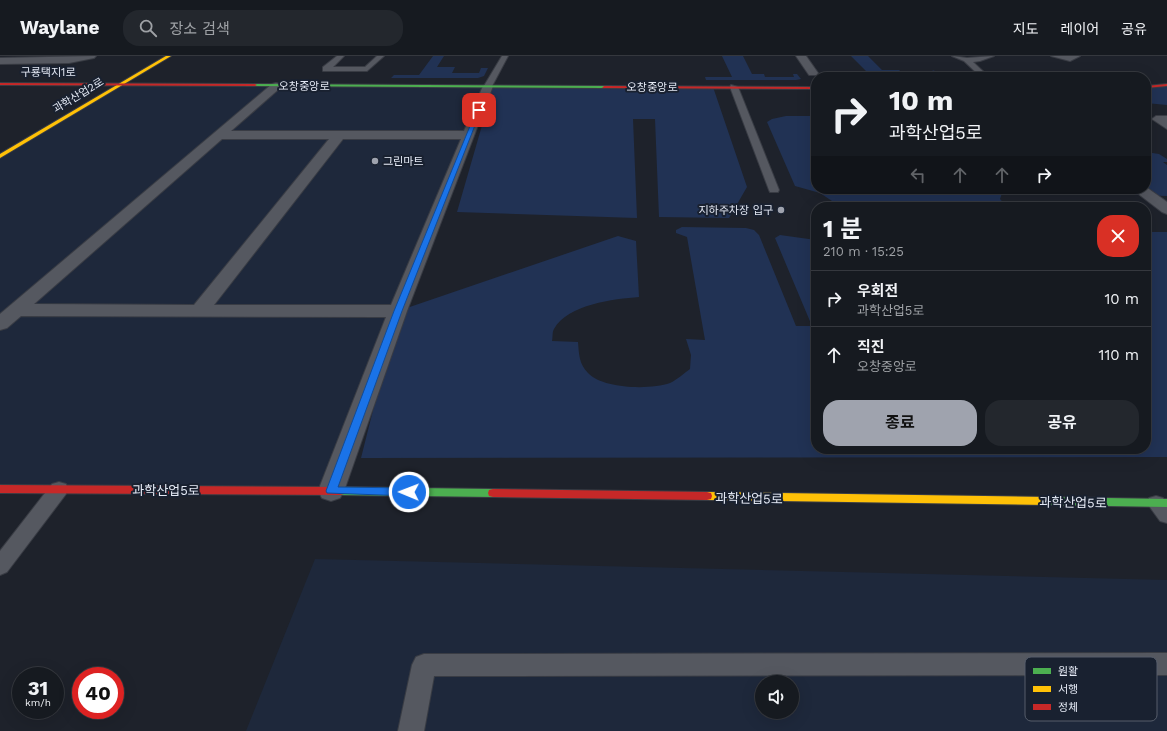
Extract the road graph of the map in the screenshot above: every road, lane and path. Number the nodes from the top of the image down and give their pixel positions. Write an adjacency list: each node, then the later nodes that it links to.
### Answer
1 (91, 56): 12 (street)
2 (169, 56): 16 (street, 과학산업2로)
3 (341, 56): 4 (lane)
4 (381, 56)
5 (505, 56): 19 (lane)
6 (801, 56): 13 (street)
7 (954, 56): 11 (lane)
8 (991, 56): 11 (lane)
9 (1054, 56): 10 (lane)
10 (1077, 56)
11 (966, 60): 14 (lane)
12 (0, 61)
13 (812, 72)
14 (979, 72)
15 (0, 84): 16 (street, 구룡택지1로)
16 (119, 85): 18 (street, 오창중앙로); 28 (street, 과학산업2로)
17 (1167, 85): 21 (street)
18 (276, 86): 19 (street, 오창중앙로); 25 (street)
19 (488, 86): 20 (street, 오창중앙로); 27 (street)
20 (734, 87): 22 (street, 오창중앙로); 29 (lane)
21 (1151, 87)
22 (811, 88)
23 (1167, 119): 24 (lane)
24 (1167, 126)
25 (218, 135): 26 (street); 32 (street)
26 (339, 135): 27 (street); 33 (street)
27 (469, 135): 34 (street)
28 (0, 156)
29 (774, 190)
30 (1147, 194): 31 (street)
31 (1166, 207)
32 (16, 310): 33 (street); 35 (street)
33 (200, 310): 34 (street)
34 (398, 311): 38 (street)
35 (0, 324)
36 (0, 489): 37 (street, 과학산업5로)
37 (59, 489): 38 (street, 과학산업5로); 40 (lane)
38 (331, 491): 39 (street, 과학산업5로)
39 (1163, 507)
40 (0, 566)
41 (1025, 664): 44 (lane)
42 (1157, 664): 43 (lane)
43 (1167, 664)
44 (412, 731)

